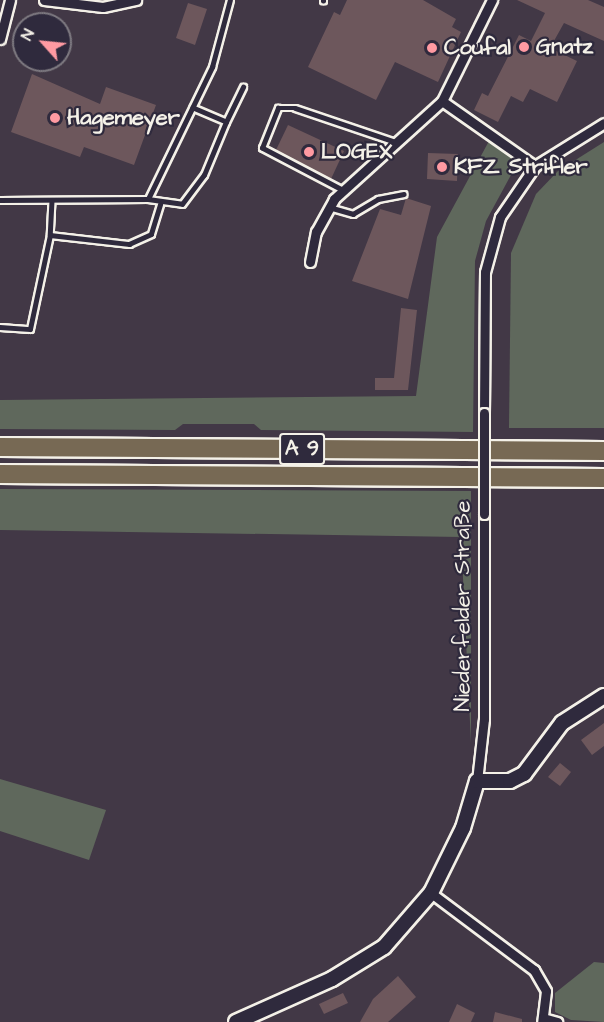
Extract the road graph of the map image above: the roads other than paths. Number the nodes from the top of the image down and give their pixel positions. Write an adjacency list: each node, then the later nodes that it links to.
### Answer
1 (10, 0): 6 (street)
2 (44, 0): 3 (street)
3 (136, 0)
4 (230, 0): 9 (lane)
5 (492, 0): 8 (street)
6 (0, 39)
7 (243, 87): 10 (lane)
8 (442, 101): 12 (street); 13 (street)
9 (193, 108): 10 (lane); 16 (lane)
10 (226, 122): 19 (lane)
11 (604, 123): 13 (street, Niederfelder Straße)
12 (399, 143): 14 (street); 14 (lane)
13 (535, 166): 29 (street, Niederfelder Straße, bridge)
14 (342, 190): 20 (street)
15 (404, 194): 20 (lane)
16 (148, 199): 18 (lane); 19 (lane)
17 (0, 200): 18 (lane)
18 (52, 201): 21 (lane)
19 (160, 204): 21 (lane)
20 (329, 207): 22 (street)
21 (50, 235): 23 (lane)
22 (310, 262)
23 (0, 327)
24 (0, 447): 25 (highway, A 9)
25 (604, 451)
26 (0, 474): 27 (highway, A 9)
27 (604, 478)
28 (604, 696): 29 (street)
29 (477, 781): 30 (street, Niederfelder Straße)
30 (431, 893): 31 (street); 32 (street, Niederfelder Straße)
31 (543, 1020): 33 (street)
32 (236, 1022)
33 (557, 1022)

